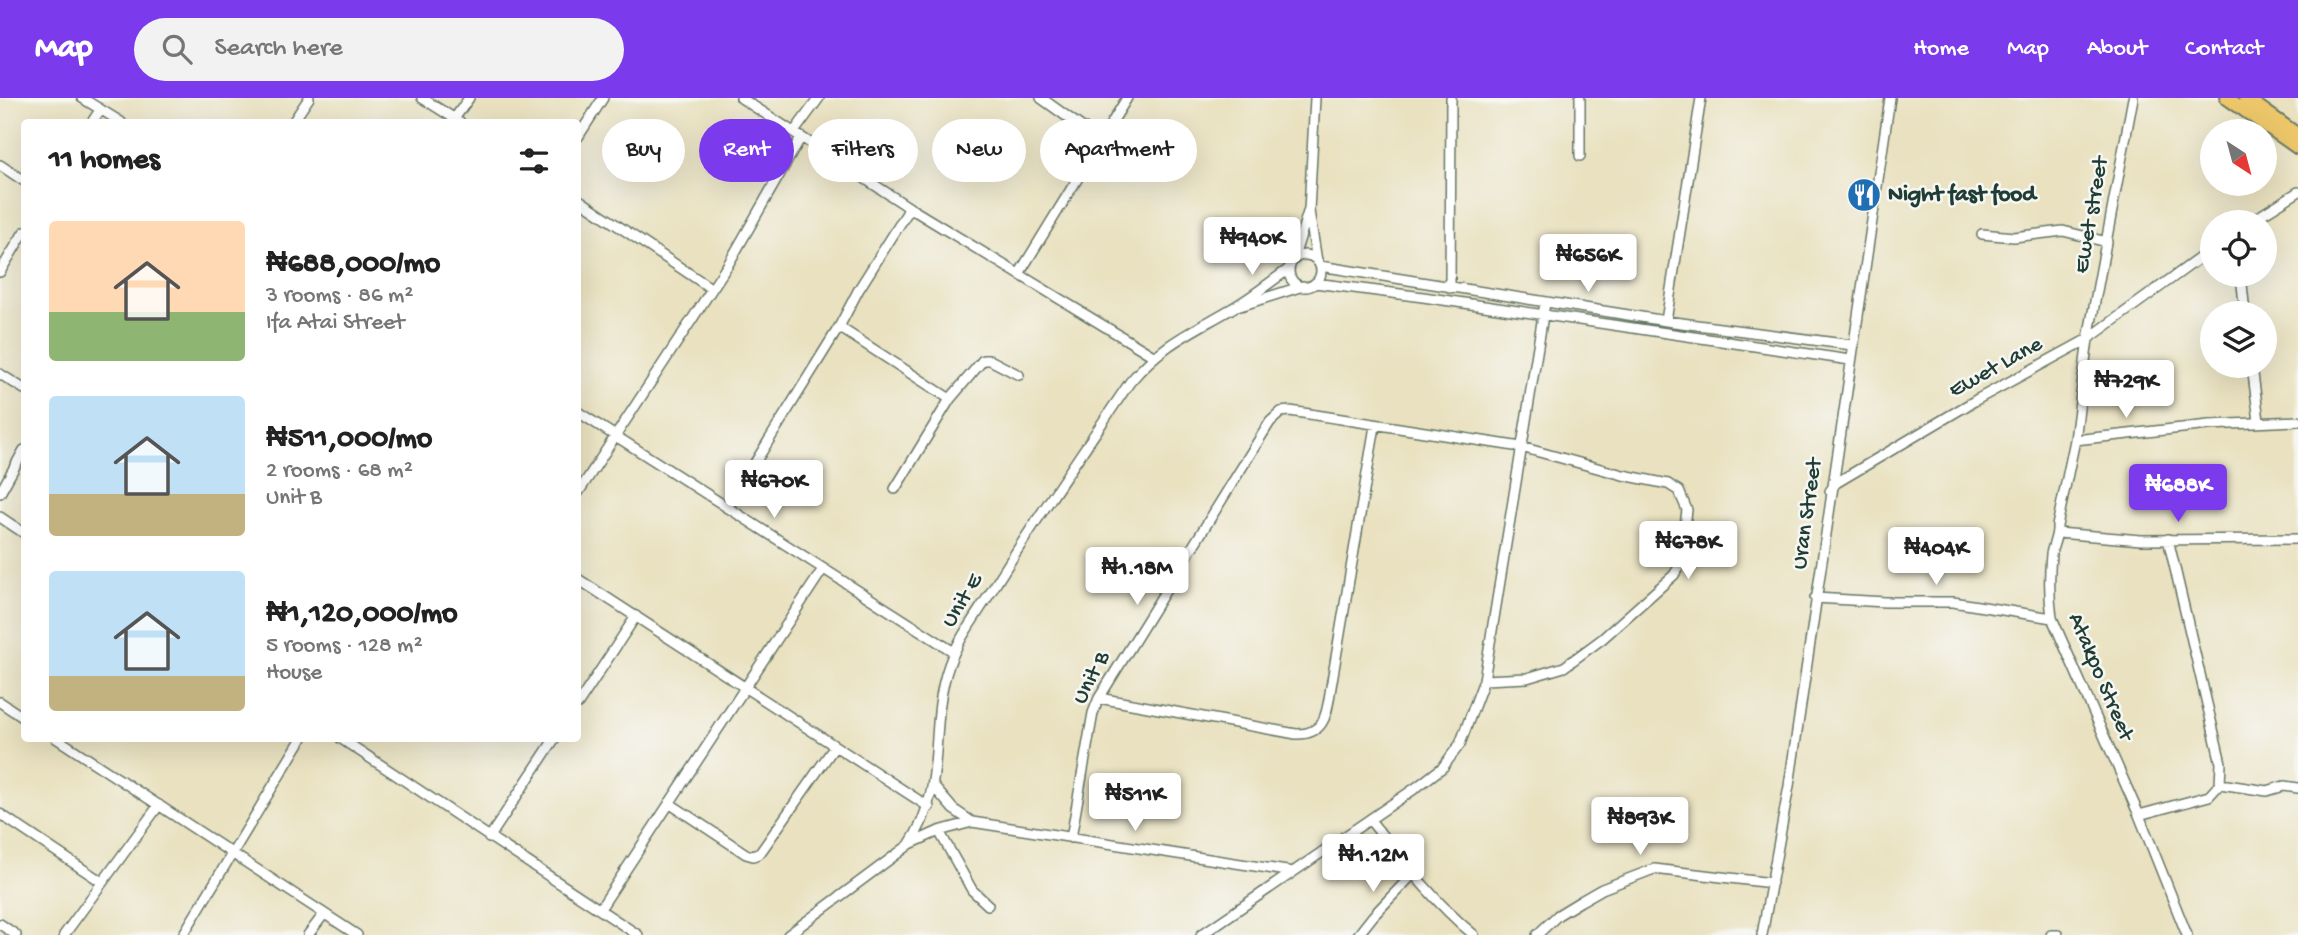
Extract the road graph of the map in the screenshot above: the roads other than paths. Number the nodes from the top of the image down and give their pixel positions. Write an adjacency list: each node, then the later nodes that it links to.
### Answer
1 (82, 98): 18 (street)
2 (309, 98): 21 (street)
3 (422, 98): 22 (street)
4 (469, 98): 23 (street)
5 (603, 98): 26 (street)
6 (741, 98): 27 (street)
7 (819, 98): 27 (street)
8 (1041, 98): 24 (street)
9 (1127, 98): 25 (street)
10 (1315, 98): 38 (street)
11 (1451, 98): 49 (street)
12 (1580, 98): 30 (street)
13 (1701, 98): 54 (street)
14 (1890, 98): 57 (street, Uran Street)
15 (2133, 98): 41 (street, Ewet street)
16 (2227, 98): 29 (highway)
17 (2246, 98): 28 (highway)
18 (100, 110): 19 (street); 20 (street)
19 (94, 119)
20 (116, 119)
21 (295, 119)
22 (452, 119)
23 (456, 119)
24 (1070, 119)
25 (1114, 119)
26 (581, 133)
27 (798, 135): 36 (street); 50 (street)
28 (2298, 135)
29 (2298, 148)
30 (1580, 156)
31 (0, 165): 32 (street)
32 (21, 179)
33 (1076, 182): 46 (street)
34 (2298, 192): 37 (street)
35 (581, 201): 50 (street)
36 (910, 208): 46 (street); 55 (street)
37 (2269, 210)
38 (1308, 211): 43 (street); 44 (street)
39 (1982, 234): 41 (street)
40 (21, 237): 45 (street)
41 (2107, 242): 56 (street, Ewet street)
42 (2200, 258): 56 (street, Ewet Lane)
43 (1319, 264): 44 (street); 47 (street); 49 (street)
44 (1291, 265): 48 (street); 52 (street)
45 (0, 272)
46 (1019, 274): 58 (street)
47 (1315, 283): 48 (street); 53 (street)
48 (1303, 286): 52 (street)
49 (1450, 288): 51 (street)
50 (712, 289): 69 (street)
51 (1545, 303): 53 (street); 54 (street)
52 (1232, 309): 58 (street, Unit E)
53 (1543, 314): 59 (street); 71 (street)
54 (1666, 321): 57 (street)
55 (839, 327): 64 (street); 77 (street)
56 (2088, 339): 70 (street, Atakpo Street); 75 (street, Ewet Lane)
57 (1853, 345): 59 (street, Uran Street)
58 (1155, 357): 88 (street, Unit E)
59 (1850, 360): 75 (street, Uran Street)
60 (0, 374): 63 (street)
61 (1019, 374): 64 (street)
62 (2254, 378): 67 (street)
63 (21, 388)
64 (950, 399): 74 (street)
65 (581, 414): 69 (street)
66 (2298, 421): 67 (street)
67 (2259, 422): 70 (street)
68 (1375, 426): 71 (street); 91 (street, Unit B); 91 (street)
69 (616, 436): 73 (street); 77 (street)
70 (2075, 440): 80 (street, Atakpo Street)
71 (1521, 447): 89 (street); 89 (street)
72 (21, 455): 76 (street)
73 (581, 488)
74 (895, 489)
75 (1830, 491): 85 (street, Uran Street)
76 (0, 493)
77 (727, 508): 83 (street)
78 (0, 517): 79 (street)
79 (21, 531)
80 (2058, 533): 81 (street); 87 (street, Atakpo Street)
81 (2168, 539): 82 (street); 100 (street)
82 (2298, 539)
83 (822, 569): 88 (street); 90 (street)
84 (581, 581): 86 (street)
85 (1815, 598): 87 (street); 118 (street, Uran Street)
86 (636, 616): 90 (street); 92 (street)
87 (2052, 618): 107 (street, Atakpo Street)
88 (954, 652): 101 (street, Unit E)
89 (1484, 680): 108 (street)
90 (745, 686): 99 (street); 103 (street)
91 (1099, 698): 112 (street, Unit B)
92 (581, 699)
93 (0, 702): 94 (street)
94 (21, 716)
95 (62, 742): 104 (street)
96 (300, 742): 114 (street)
97 (346, 742): 111 (street)
98 (552, 742): 111 (street)
99 (835, 746): 103 (street); 105 (street)
100 (2220, 784): 102 (street); 107 (street)
101 (934, 787): 105 (street, Unit E); 109 (street)
102 (2298, 788)
103 (669, 803): 120 (street)
104 (159, 805): 114 (street); 117 (street)
105 (929, 807): 113 (street, Unit E)
106 (0, 814): 117 (street)
107 (2139, 815): 137 (street, Atakpo Street)
108 (1370, 820): 115 (street); 116 (street)
109 (972, 822): 110 (street); 112 (street)
110 (939, 831): 113 (street); 119 (street)
111 (489, 838): 120 (street)
112 (1071, 838): 115 (street)
113 (909, 845): 129 (street, Unit E)
114 (234, 854): 121 (street); 125 (street)
115 (1293, 872): 130 (street)
116 (1413, 874): 131 (street); 132 (street)
117 (102, 882): 124 (street)
118 (1772, 883): 133 (street); 134 (street, Uran Street)
119 (988, 905)
120 (600, 909): 128 (street)
121 (324, 914): 126 (street); 127 (street)
122 (0, 924): 123 (street)
123 (16, 935)
124 (64, 935)
125 (183, 935)
126 (308, 935)
127 (357, 935)
128 (638, 935)
129 (788, 935)
130 (1201, 935)
131 (1358, 935)
132 (1474, 935)
133 (1537, 935)
134 (1762, 935)
135 (2051, 935): 136 (street)
136 (2058, 935)
137 (2187, 935)

